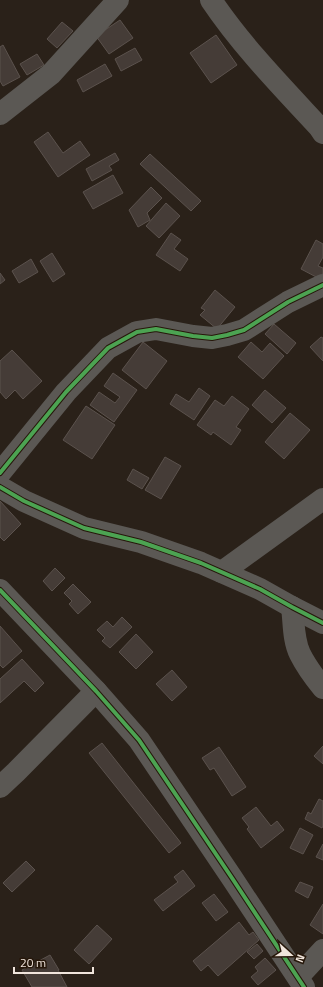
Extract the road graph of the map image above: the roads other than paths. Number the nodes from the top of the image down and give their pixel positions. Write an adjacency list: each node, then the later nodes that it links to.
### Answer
1 (118, 0): 3 (street)
2 (211, 0): 4 (street)
3 (0, 114)
4 (323, 133)
5 (323, 286): 6 (street)
6 (0, 473)
7 (0, 487): 9 (street)
8 (323, 499): 9 (street)
9 (222, 572): 11 (street)
10 (0, 590): 14 (street)
11 (292, 608): 12 (street); 13 (street)
12 (323, 623)
13 (323, 688)
14 (96, 691): 15 (street); 17 (street)
15 (0, 787)
16 (323, 950): 17 (street)
17 (301, 982)

